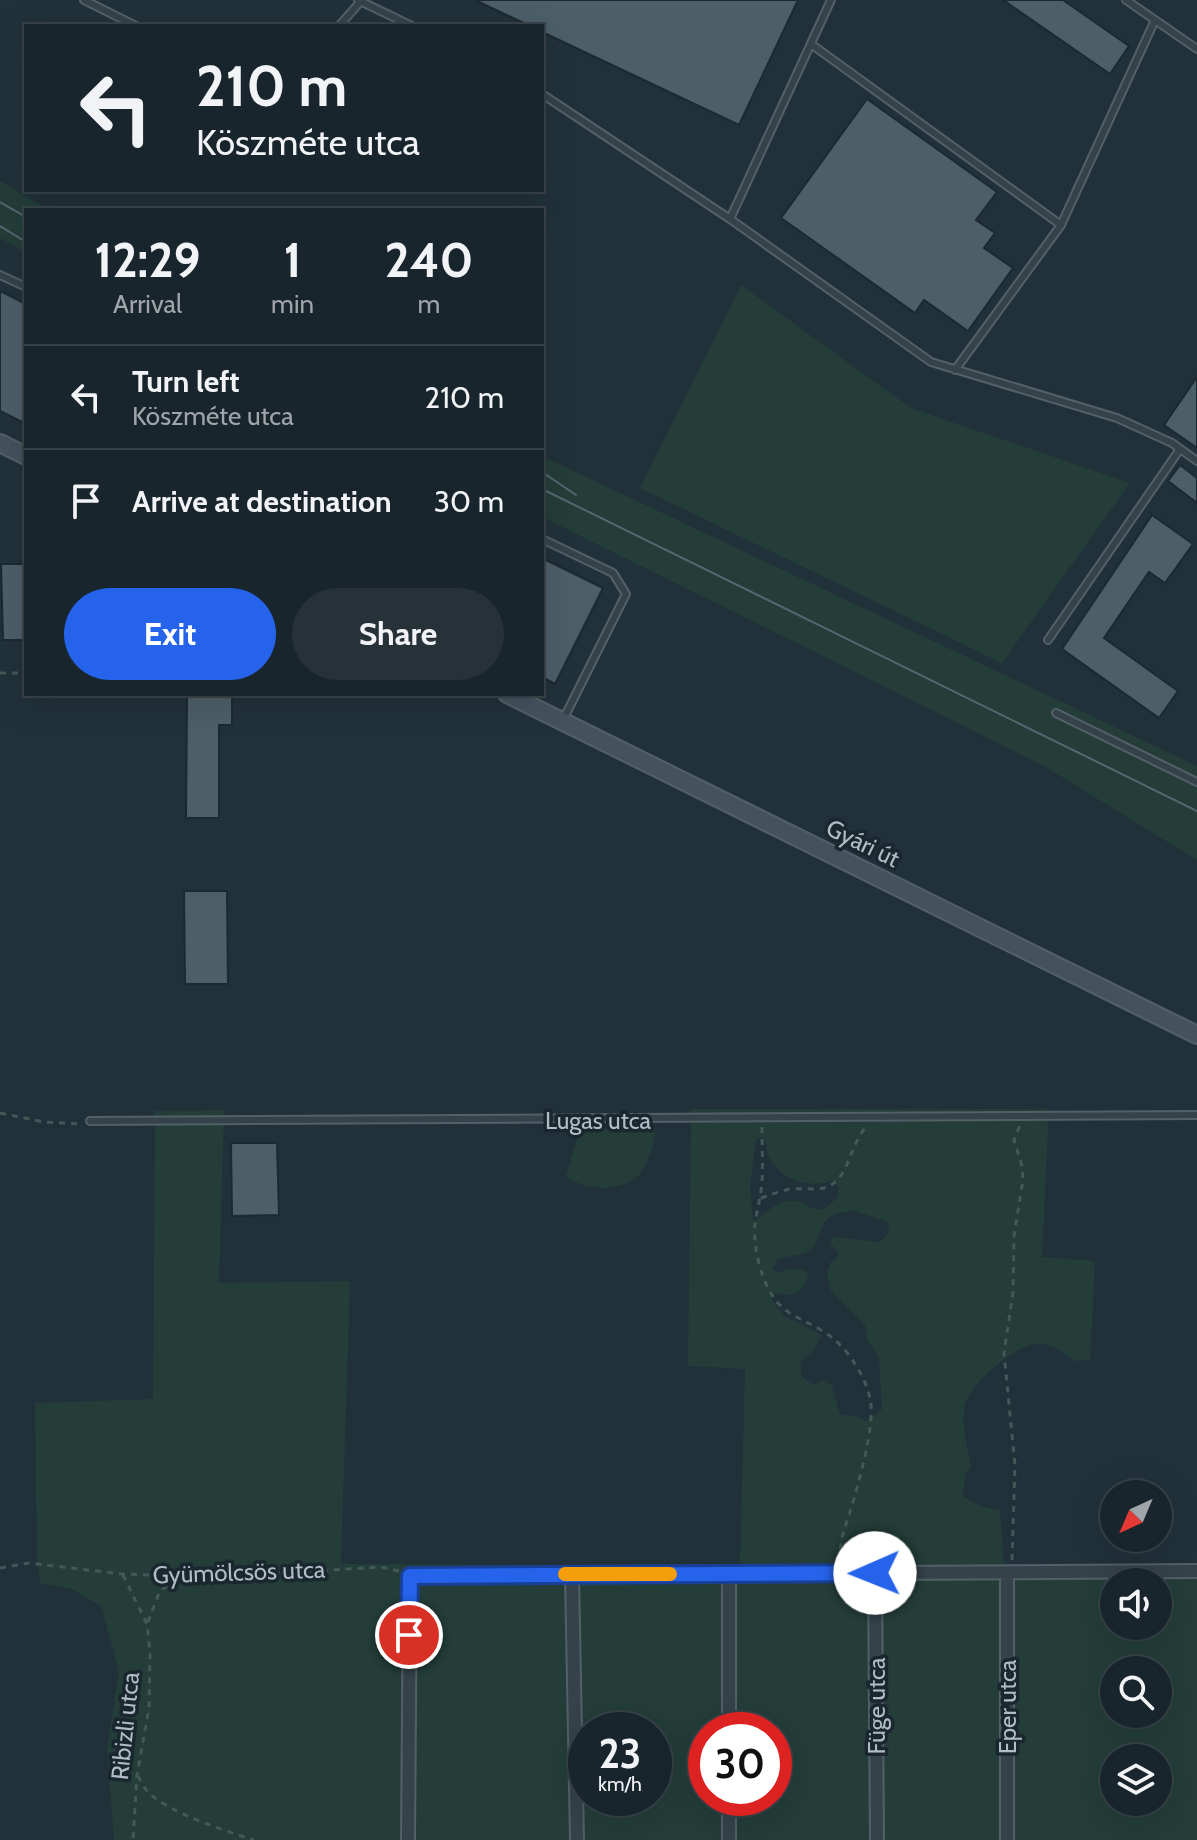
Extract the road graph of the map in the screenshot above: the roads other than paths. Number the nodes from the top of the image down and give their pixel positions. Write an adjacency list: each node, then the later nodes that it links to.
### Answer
1 (84, 0): 6 (lane)
2 (831, 0): 9 (lane)
3 (1126, 0): 5 (lane)
4 (359, 1): 7 (lane); 8 (lane)
5 (1155, 20): 10 (lane); 13 (lane)
6 (132, 24)
7 (341, 24)
8 (408, 24)
9 (811, 44): 12 (lane); 13 (lane)
10 (1197, 49)
11 (544, 95): 12 (lane)
12 (730, 219): 16 (lane)
13 (1061, 225): 16 (lane)
14 (0, 275): 15 (lane)
15 (24, 286)
16 (955, 370): 18 (lane)
17 (0, 443): 19 (street)
18 (1180, 449): 20 (lane); 22 (lane)
19 (24, 455)
20 (1197, 461)
21 (544, 540): 25 (lane)
22 (1048, 640)
23 (511, 696): 25 (street, Gyári út)
24 (1056, 713): 26 (lane)
25 (562, 721): 27 (street, Gyári út)
26 (1197, 782)
27 (1197, 1035)
28 (1197, 1115): 29 (lane, Lugas utca)
29 (90, 1121)
30 (1197, 1571): 32 (street)
31 (875, 1573): 32 (street); 34 (street); 40 (street, Füge utca)
32 (1010, 1573): 41 (street, Eper utca)
33 (572, 1574): 34 (street); 37 (street); 38 (street)
34 (729, 1575): 35 (street)
35 (729, 1712)
36 (729, 1816): 39 (street)
37 (408, 1840)
38 (577, 1840)
39 (729, 1840)
40 (877, 1840)
41 (1007, 1840)

